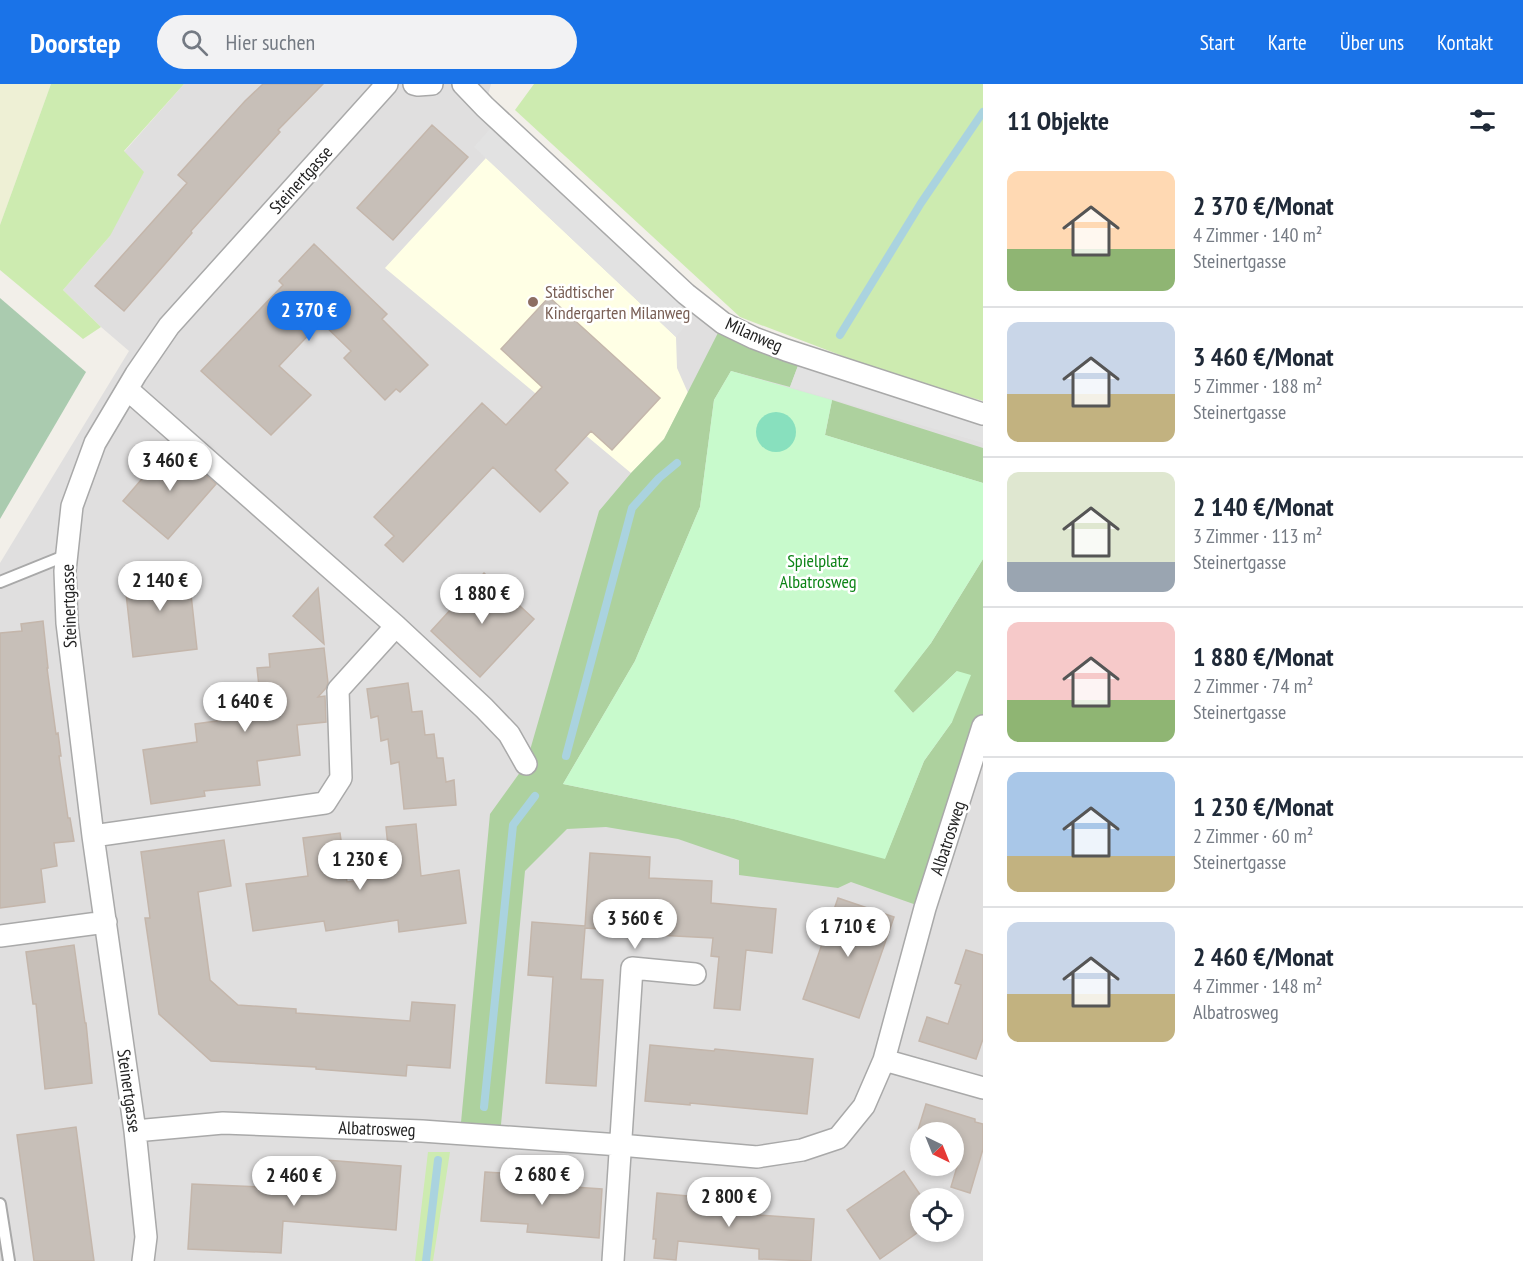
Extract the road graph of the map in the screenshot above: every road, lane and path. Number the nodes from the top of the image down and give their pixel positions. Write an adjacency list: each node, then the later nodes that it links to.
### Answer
1 (387, 84): 5 (street, Steinertgasse)
2 (414, 84): 3 (street)
3 (432, 84)
4 (463, 84): 6 (street, Milanweg)
5 (127, 389): 7 (street, Steinertgasse); 9 (street)
6 (983, 414)
7 (67, 555): 8 (lane); 13 (street, Steinertgasse)
8 (0, 582)
9 (396, 626): 12 (street); 13 (street)
10 (983, 726): 11 (street, Albatrosweg)
11 (978, 757): 17 (street, Albatrosweg)
12 (526, 764)
13 (93, 836): 14 (street, Steinertgasse)
14 (106, 922): 15 (street); 19 (street, Steinertgasse)
15 (0, 936)
16 (695, 974): 20 (street)
17 (884, 1059): 18 (street); 20 (street, Albatrosweg)
18 (983, 1088)
19 (135, 1131): 20 (street, Albatrosweg); 23 (street, Steinertgasse)
20 (620, 1145): 24 (street)
21 (0, 1204): 22 (lane)
22 (9, 1261)
23 (143, 1261)
24 (613, 1261)

